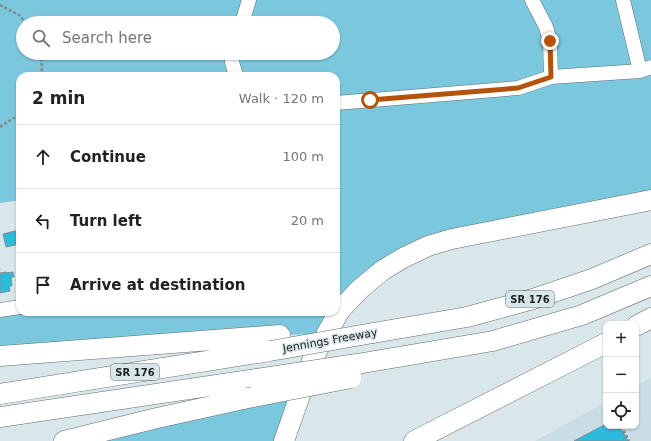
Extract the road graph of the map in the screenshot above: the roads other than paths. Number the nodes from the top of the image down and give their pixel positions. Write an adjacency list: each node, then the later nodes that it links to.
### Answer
1 (249, 0): 4 (street)
2 (532, 0): 8 (street)
3 (623, 0): 6 (street)
4 (244, 16)
5 (232, 60): 7 (street)
6 (646, 69): 8 (street)
7 (235, 72)
8 (551, 77): 9 (street)
9 (340, 103)
10 (651, 200): 15 (highway)
11 (651, 254): 19 (highway, Jennings Freeway / SR 176, bridge)
12 (651, 286): 22 (highway, SR 176)
13 (16, 307): 14 (street)
14 (0, 310)
15 (340, 310)
16 (337, 316): 26 (highway)
17 (651, 318): 18 (highway)
18 (639, 324)
19 (275, 343): 21 (highway); 23 (highway, Jennings Freeway / SR 176)
20 (603, 345): 27 (highway)
21 (0, 356)
22 (354, 371): 24 (highway, SR 176, bridge); 25 (highway, bridge)
23 (0, 394)
24 (0, 417)
25 (64, 441)
26 (284, 441)
27 (414, 441)

